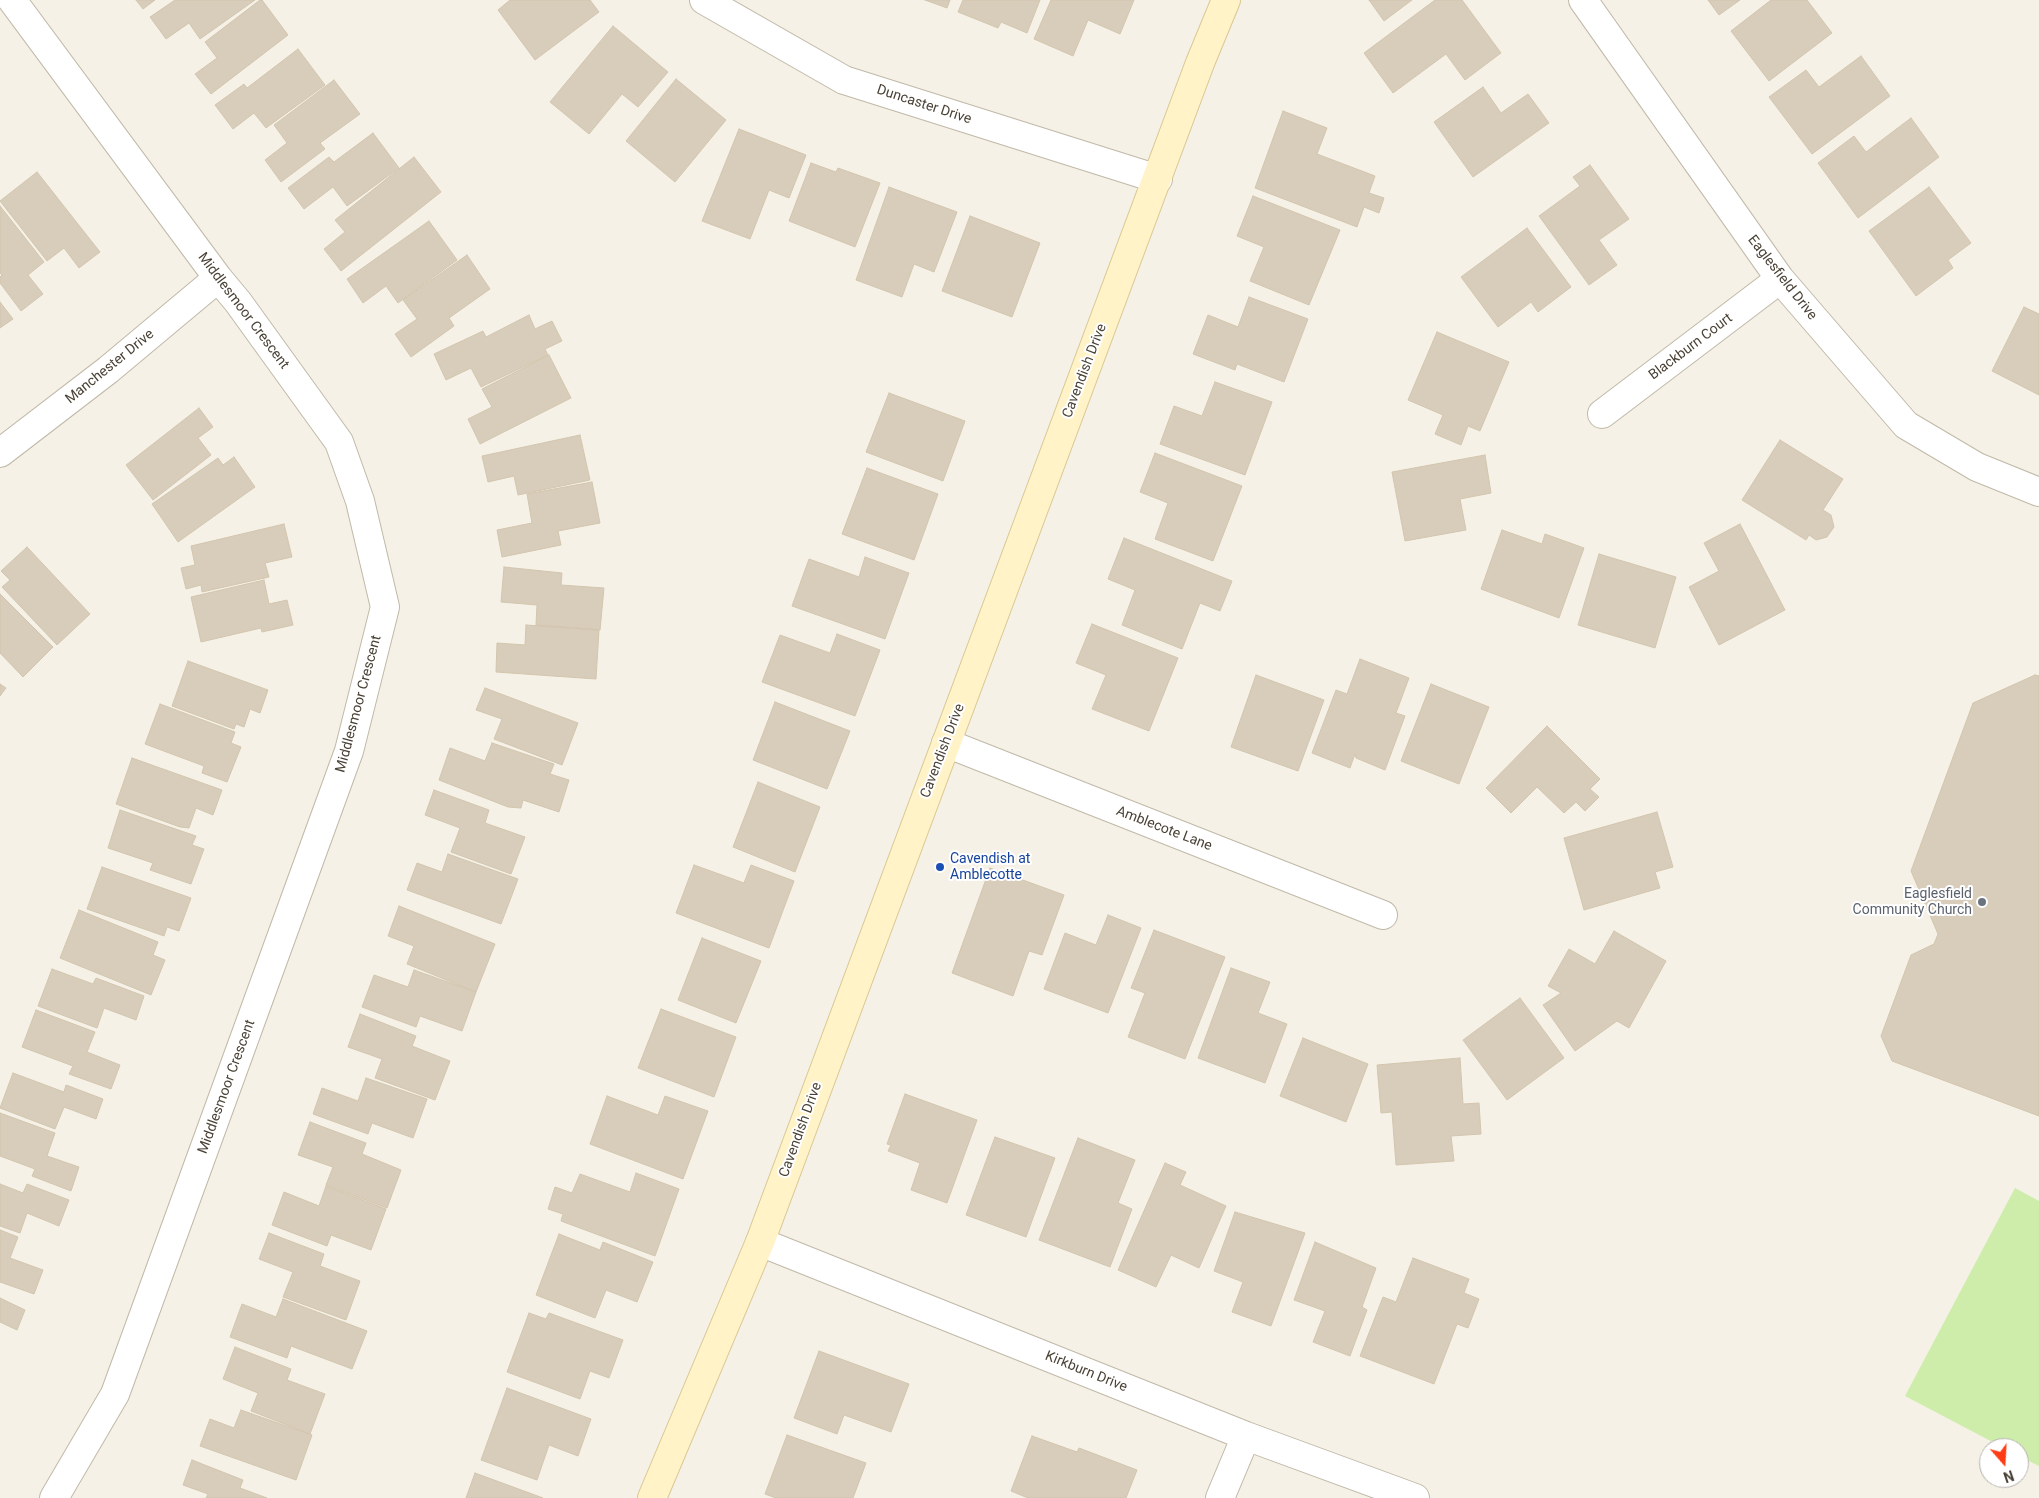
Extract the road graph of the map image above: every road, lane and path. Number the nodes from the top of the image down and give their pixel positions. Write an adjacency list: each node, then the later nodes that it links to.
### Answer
1 (12, 0): 6 (street, Middlesmoor Crescent)
2 (704, 0): 5 (street, Duncaster Drive)
3 (1226, 0): 5 (street, Cavendish Drive)
4 (1583, 0): 7 (street, Eaglesfield Drive)
5 (1158, 179): 11 (street, Cavendish Drive)
6 (218, 278): 9 (street, Manchester Drive); 15 (street, Middlesmoor Crescent)
7 (1780, 279): 8 (street, Blackburn Court); 10 (street, Eaglesfield Drive)
8 (1602, 414)
9 (0, 453)
10 (2039, 492)
11 (946, 743): 12 (street, Amblecote Lane); 13 (street, Cavendish Drive)
12 (1383, 915)
13 (760, 1242): 14 (street, Kirkburn Drive); 16 (street, Cavendish Drive)
14 (1246, 1436): 17 (street); 18 (street, Kirkburn Drive)
15 (54, 1498)
16 (652, 1498)
17 (1220, 1498)
18 (1415, 1498)

